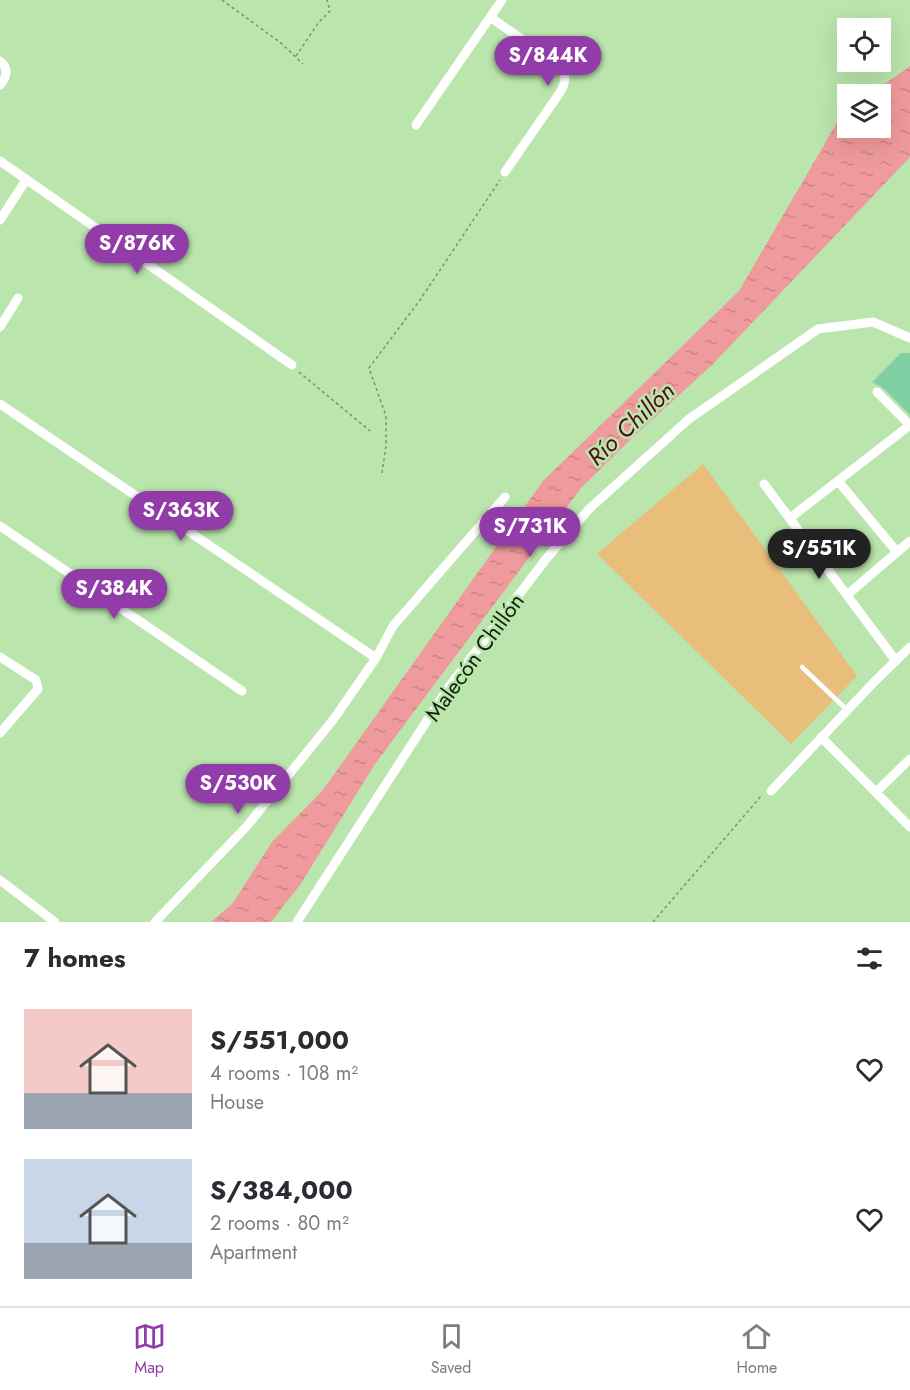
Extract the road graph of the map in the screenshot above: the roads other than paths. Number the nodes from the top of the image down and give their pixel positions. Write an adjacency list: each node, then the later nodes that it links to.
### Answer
1 (502, 0): 2 (street)
2 (490, 17): 5 (street); 7 (street)
3 (0, 61): 4 (street)
4 (0, 85)
5 (416, 125)
6 (0, 161): 8 (street)
7 (505, 172)
8 (26, 180): 9 (street); 13 (street)
9 (0, 220)
10 (18, 298): 11 (street)
11 (0, 327)
12 (910, 338): 41 (street, Malecón Chillón)
13 (292, 366)
14 (876, 392): 16 (street)
15 (0, 404): 27 (street)
16 (910, 425): 17 (street)
17 (838, 481): 20 (street); 23 (street)
18 (764, 484): 20 (street)
19 (505, 497): 27 (street)
20 (790, 518): 24 (street)
21 (0, 526): 30 (street)
22 (910, 541): 23 (street)
23 (897, 552): 24 (street)
24 (847, 595): 28 (street)
25 (910, 648): 28 (street)
26 (0, 657): 32 (street)
27 (376, 658): 40 (street)
28 (896, 661): 31 (street)
29 (802, 667): 31 (lane)
30 (242, 691)
31 (847, 710): 33 (street)
32 (0, 734)
33 (822, 737): 35 (street); 36 (street)
34 (910, 759): 36 (street)
35 (771, 791)
36 (876, 792): 37 (street)
37 (910, 826)
38 (0, 880): 39 (street)
39 (55, 922)
40 (155, 922)
41 (297, 922)

